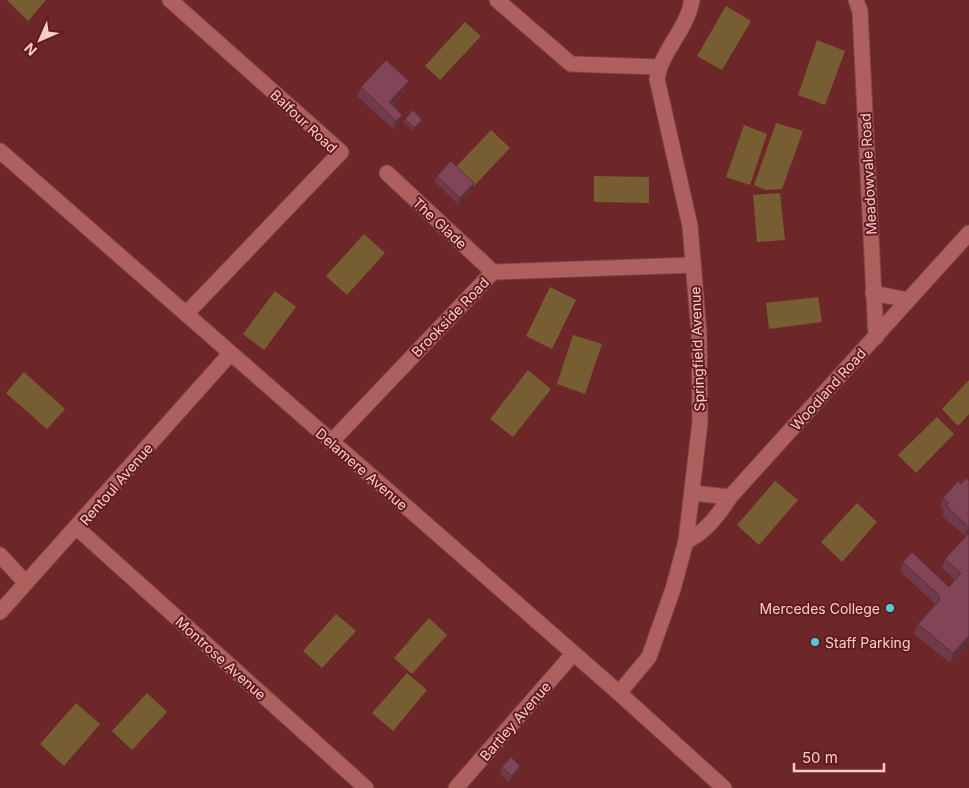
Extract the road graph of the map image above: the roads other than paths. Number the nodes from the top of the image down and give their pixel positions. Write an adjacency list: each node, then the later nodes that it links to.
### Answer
1 (170, 0): 13 (street, Balfour Road)
2 (497, 0): 5 (street)
3 (692, 0): 5 (street)
4 (858, 6): 11 (street, Meadowvale Road)
5 (659, 67): 9 (street, Springfield Avenue)
6 (0, 151): 13 (street, Delamere Avenue)
7 (387, 173): 10 (street, The Glade)
8 (969, 233): 12 (street, Woodland Road)
9 (693, 265): 10 (street, Brookside Road); 17 (street, Springfield Avenue)
10 (493, 272): 16 (street, Brookside Road)
11 (873, 293): 12 (street); 14 (street, Meadowvale Road)
12 (908, 300): 14 (street, Woodland Road)
13 (186, 314): 15 (street, Delamere Avenue)
14 (876, 337): 18 (street, Woodland Road)
15 (230, 354): 16 (street, Delamere Avenue); 19 (street, Rentoul Avenue)
16 (331, 442): 24 (street, Delamere Avenue)
17 (692, 493): 18 (street); 20 (street, Springfield Avenue)
18 (730, 497): 20 (street, Woodland Road)
19 (77, 528): 22 (street, Rentoul Avenue); 26 (street, Montrose Avenue)
20 (686, 541): 25 (street, Springfield Avenue)
21 (0, 554): 22 (street)
22 (26, 584): 23 (street, Rentoul Avenue)
23 (0, 612)
24 (573, 654): 25 (street, Delamere Avenue); 27 (street, Bartley Avenue)
25 (619, 693): 28 (street, Delamere Avenue)
26 (366, 788)
27 (456, 788)
28 (724, 788)

